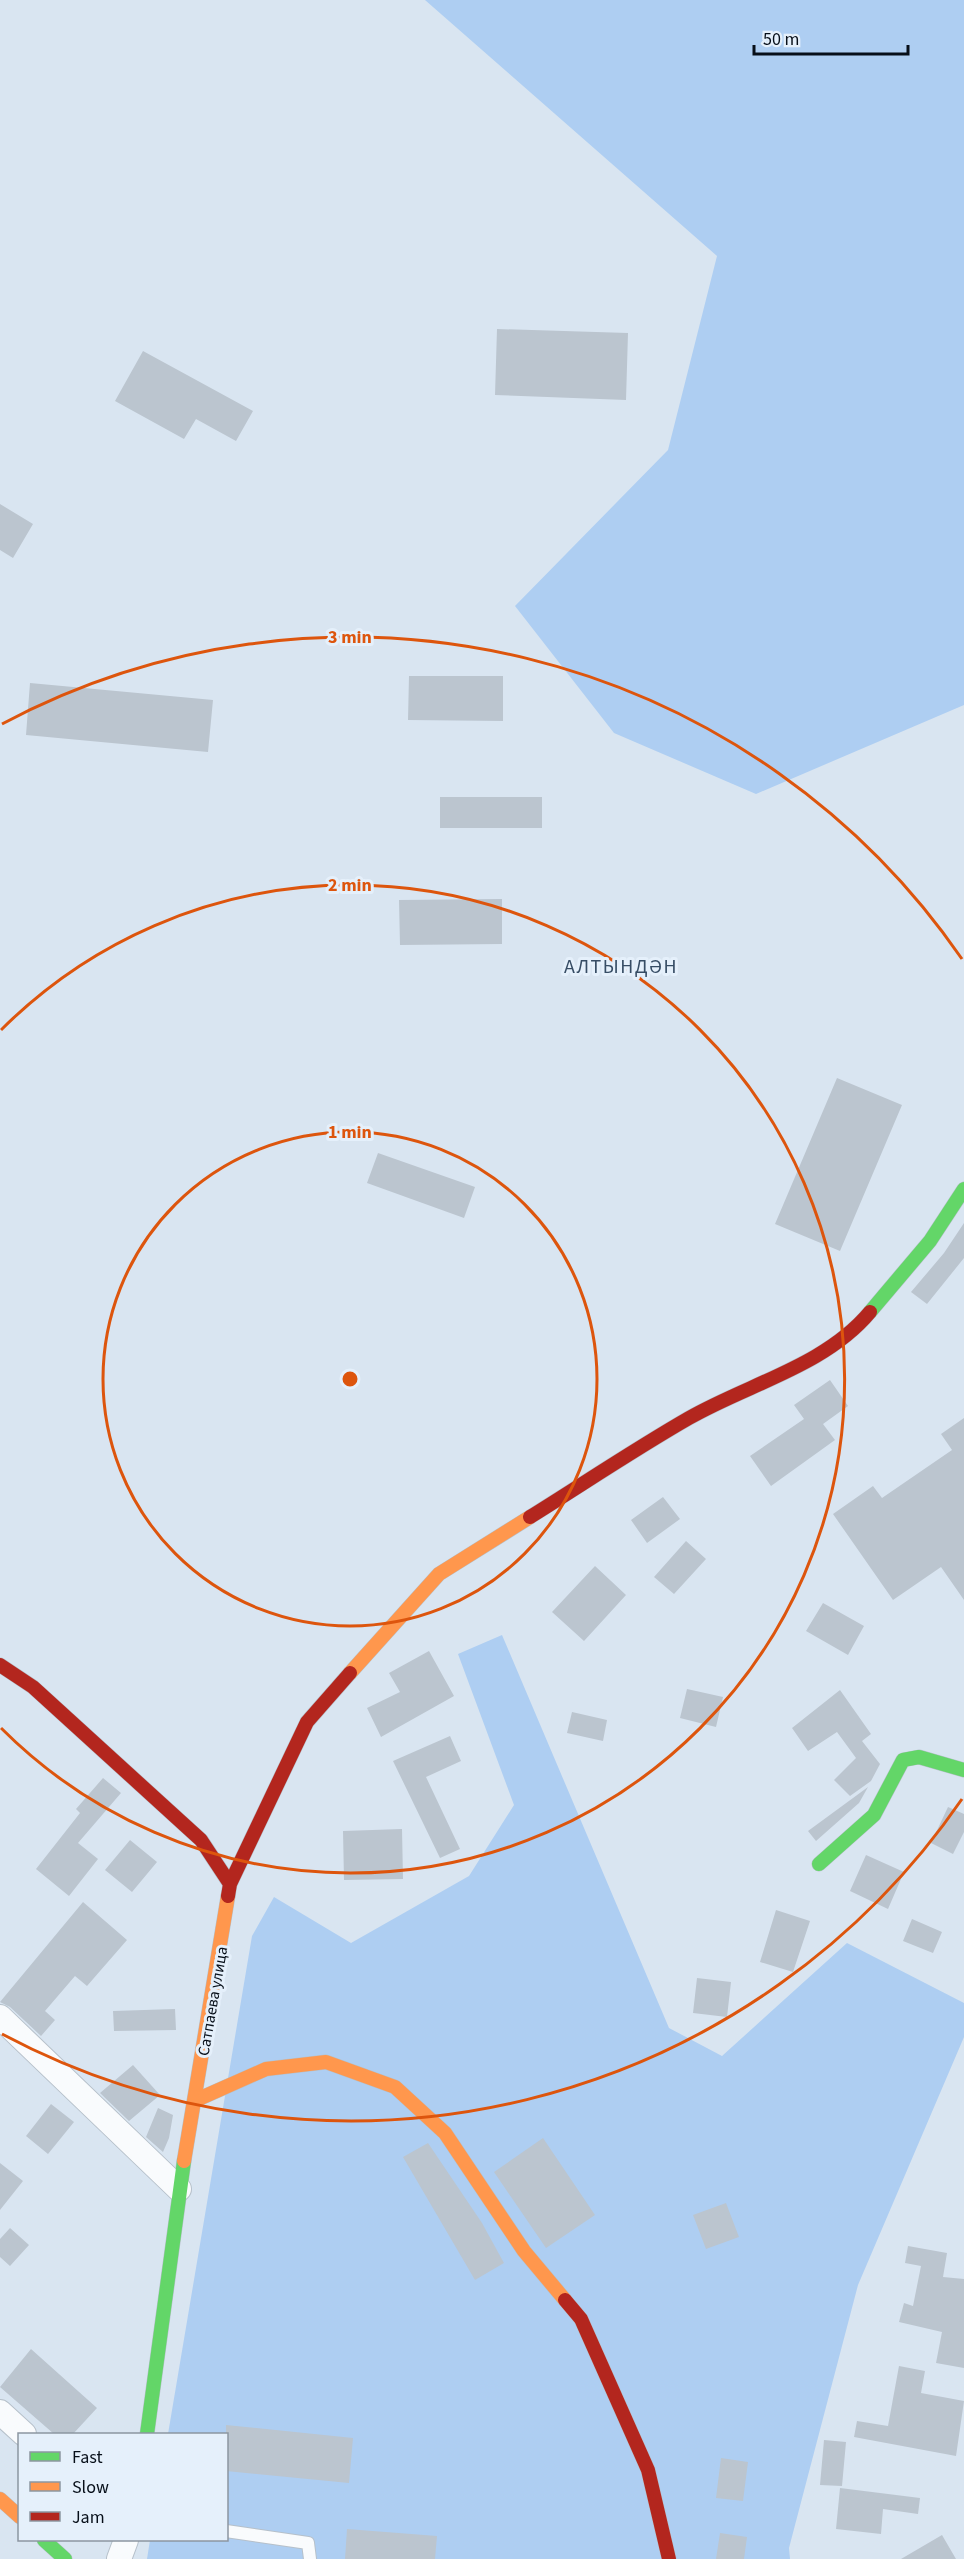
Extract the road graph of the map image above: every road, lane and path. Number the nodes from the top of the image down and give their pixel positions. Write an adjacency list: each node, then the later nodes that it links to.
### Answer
1 (964, 1189): 5 (street, Сатпаева улица)
2 (0, 1665): 5 (street)
3 (964, 1770): 4 (street)
4 (819, 1864)
5 (230, 1884): 7 (street, Сатпаева улица)
6 (0, 2018): 8 (street)
7 (194, 2101): 8 (street, Сатпаева улица); 20 (street)
8 (178, 2189): 11 (street, Сатпаева улица)
9 (0, 2412): 10 (street)
10 (23, 2433)
11 (147, 2433)
12 (0, 2499): 13 (street)
13 (18, 2515)
14 (228, 2531): 19 (lane)
15 (45, 2541): 17 (street)
16 (126, 2541): 18 (street)
17 (65, 2559)
18 (119, 2559)
19 (310, 2559)
20 (669, 2559)

